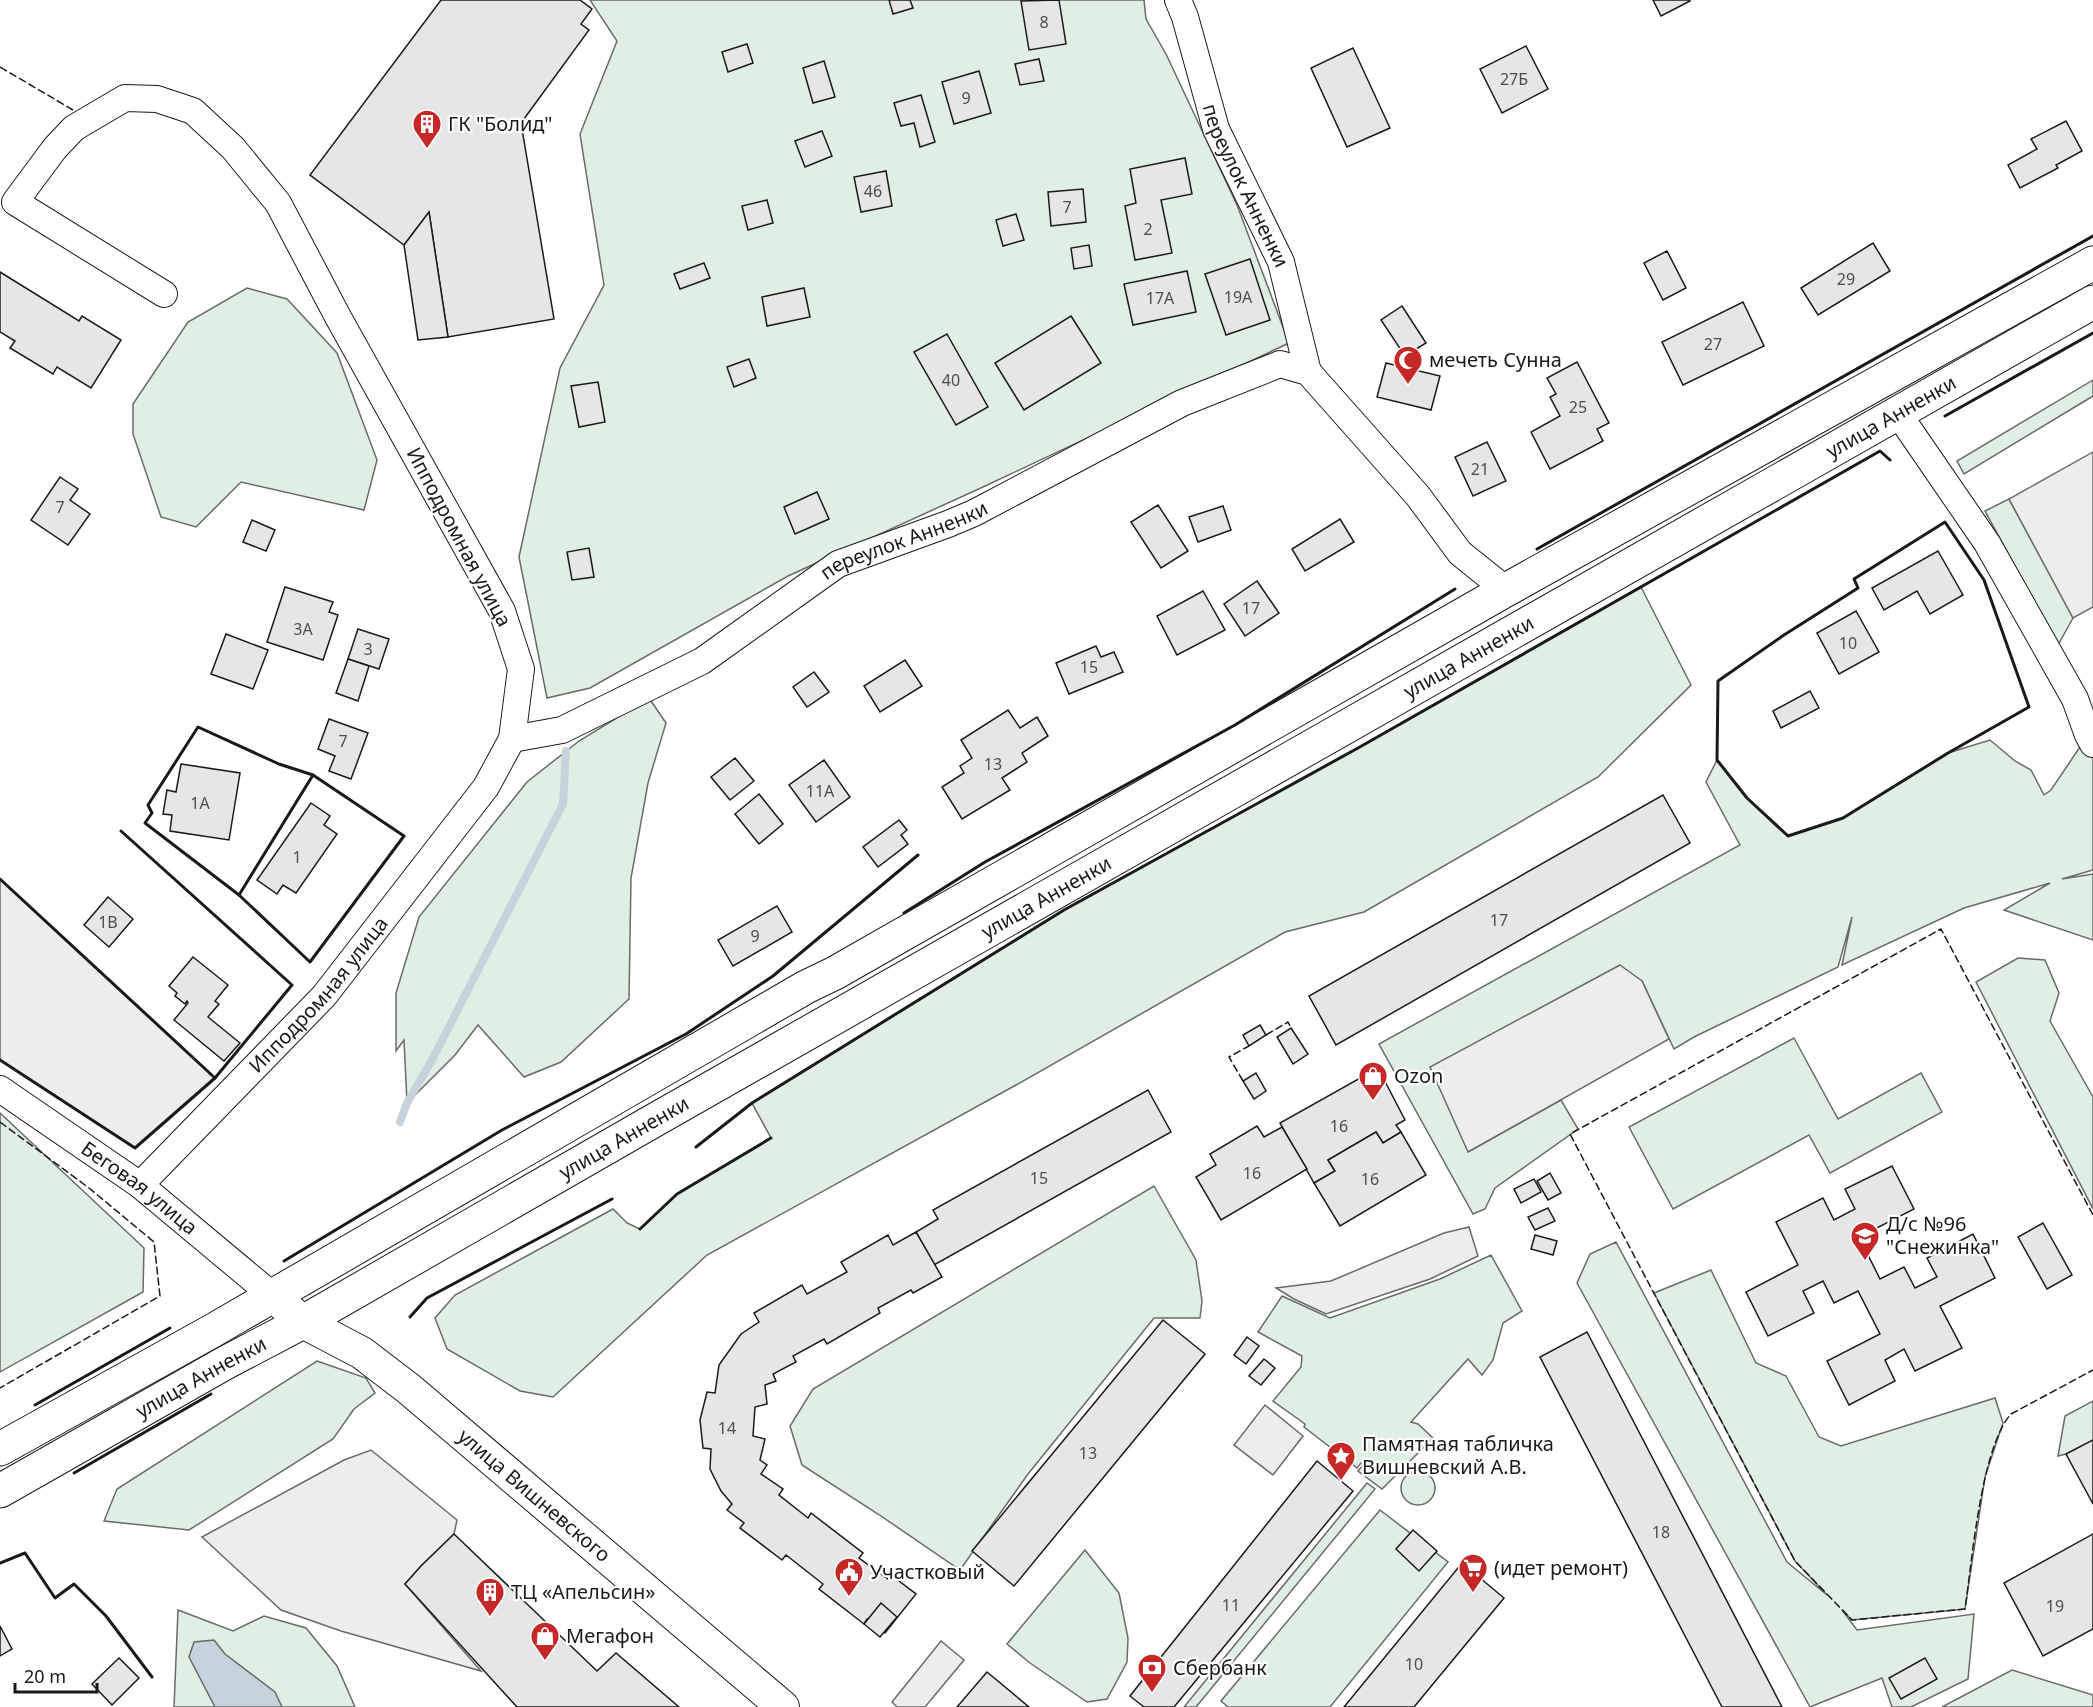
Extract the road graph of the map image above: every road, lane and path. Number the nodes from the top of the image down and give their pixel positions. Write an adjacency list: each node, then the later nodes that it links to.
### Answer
1 (1178, 0): 6 (street, переулок Анненки)
2 (8, 198): 4 (street, Ипподромная улица); 9 (street, Ипподромная улица)
3 (2093, 263): 8 (main road, улица Анненки)
4 (164, 294)
5 (2093, 302): 7 (main road, улица Анненки)
6 (1308, 372): 8 (street, переулок Анненки); 9 (street, переулок Анненки)
7 (1897, 412): 10 (street); 14 (main road, улица Анненки)
8 (1506, 590): 13 (main road, улица Анненки)
9 (512, 739): 12 (street, Ипподромная улица)
10 (2093, 744)
11 (0, 1089): 12 (street, Беговая улица)
12 (140, 1185): 13 (street, Беговая улица)
13 (273, 1296): 14 (street, улица Вишневского); 15 (main road, улица Анненки)
14 (303, 1322): 16 (main road, улица Анненки); 17 (street, улица Вишневского)
15 (0, 1449)
16 (0, 1491)
17 (783, 1707)

